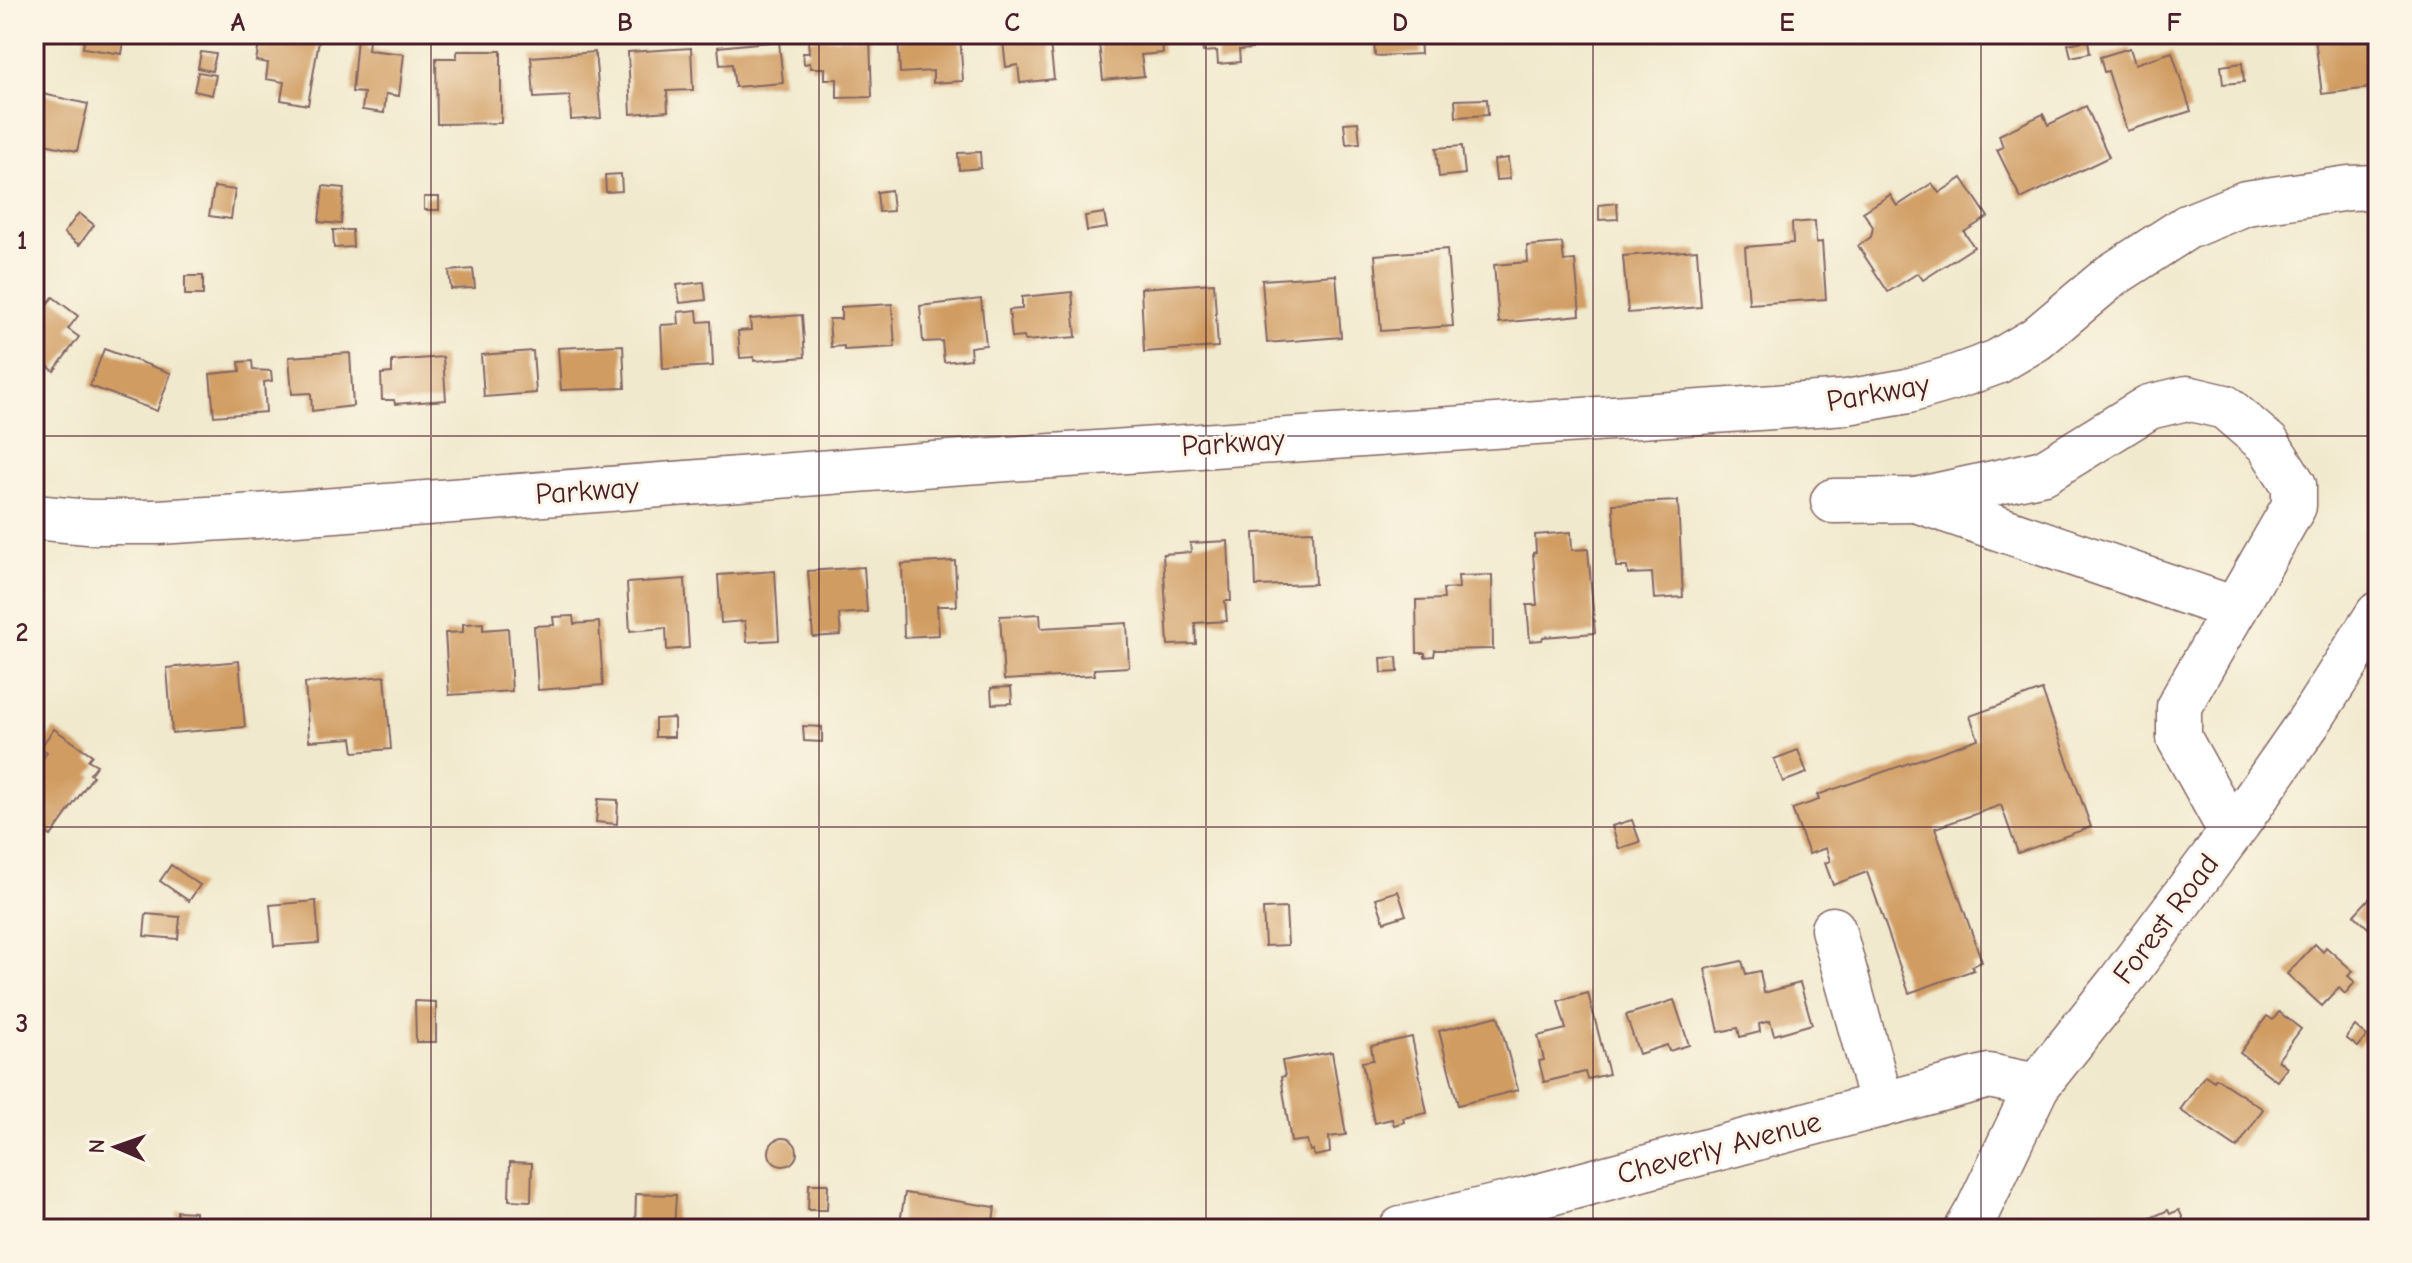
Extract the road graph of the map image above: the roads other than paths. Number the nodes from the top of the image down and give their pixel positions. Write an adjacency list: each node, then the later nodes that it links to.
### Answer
1 (2378, 187): 4 (street, Parkway)
2 (1916, 500): 3 (street); 5 (street); 5 (street)
3 (1833, 501)
4 (34, 517)
5 (2235, 609): 7 (street)
6 (2378, 614): 7 (street, Forest Road)
7 (2231, 832): 9 (street, Forest Road)
8 (1833, 929): 10 (street)
9 (2037, 1086): 10 (street, Cheverly Avenue); 11 (street, Forest Road)
10 (1882, 1105): 12 (street, Cheverly Avenue)
11 (1979, 1223)
12 (1401, 1229)

